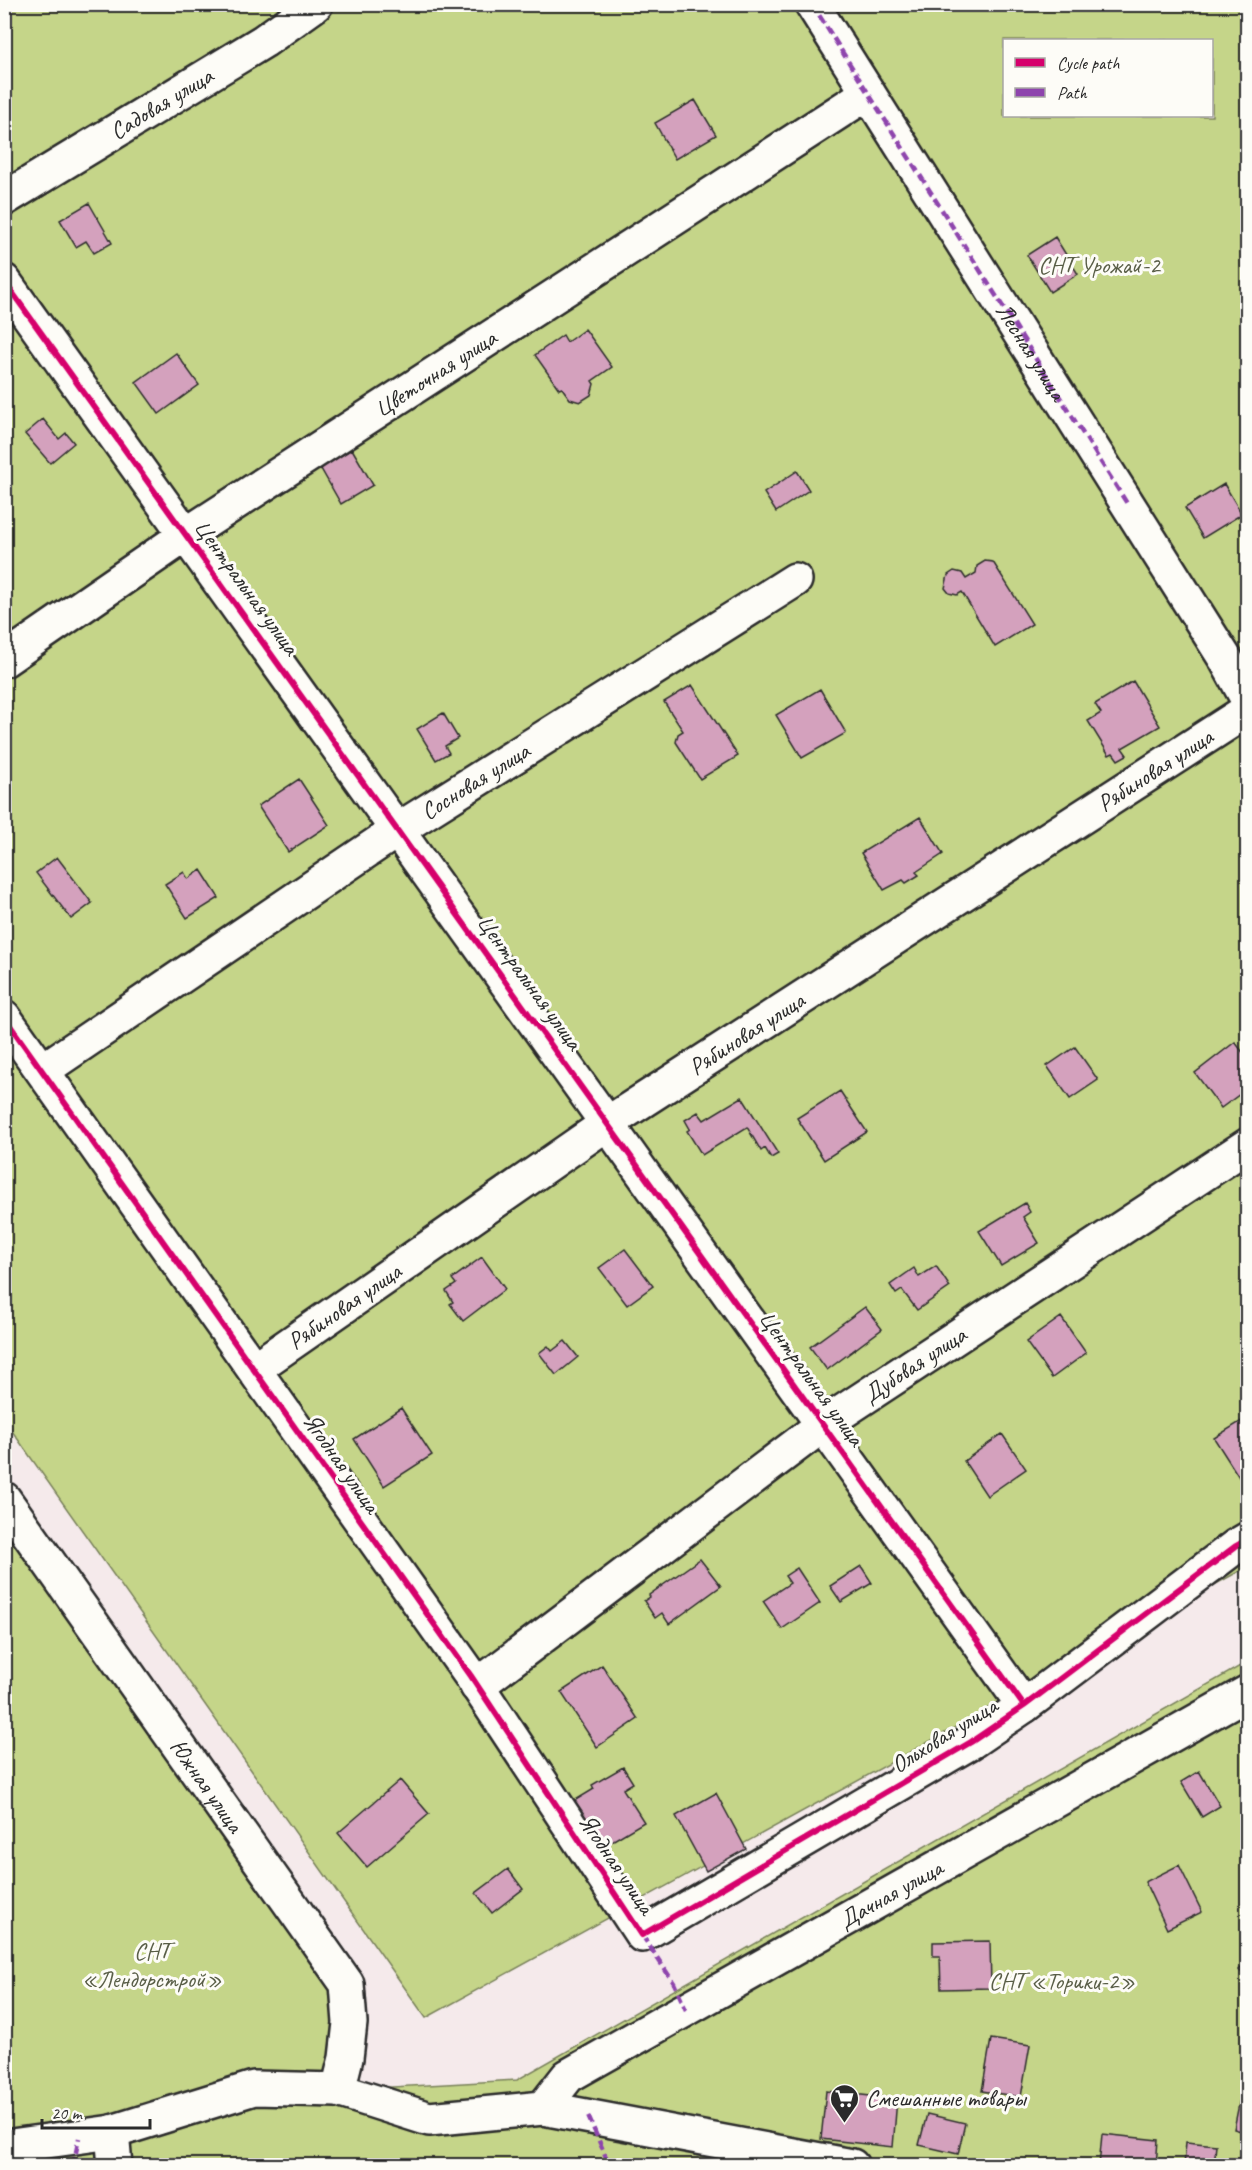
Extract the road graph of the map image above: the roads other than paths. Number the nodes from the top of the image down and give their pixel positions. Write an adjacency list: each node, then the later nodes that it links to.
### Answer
1 (316, 4): 4 (street, Садовая улица)
2 (812, 4): 3 (street, Лесная улица)
3 (868, 93): 6 (street, Цветочная улица); 9 (street, Лесная улица)
4 (4, 199)
5 (4, 281): 6 (street, Центральная улица)
6 (187, 534): 8 (street, Цветочная улица); 11 (street, Центральная улица)
7 (795, 580): 11 (street, Сосновая улица)
8 (4, 660)
9 (1248, 700)
10 (1248, 710): 14 (street, Рябиновая улица)
11 (399, 830): 13 (street, Сосновая улица); 14 (street, Центральная улица)
12 (4, 1017): 13 (street, Ягодная улица)
13 (42, 1070): 16 (street, Ягодная улица)
14 (608, 1123): 16 (street, Рябиновая улица); 17 (street, Центральная улица)
15 (1248, 1145): 17 (street, Дубовая улица)
16 (254, 1369): 20 (street, Ягодная улица)
17 (824, 1424): 20 (street, Дубовая улица); 22 (street, Центральная улица)
18 (4, 1499): 24 (street, Южная улица)
19 (1248, 1539): 22 (street, Ольховая улица)
20 (477, 1686): 23 (street, Ягодная улица)
21 (1248, 1692): 25 (street, Дачная улица)
22 (1024, 1706): 23 (street, Ольховая улица)
23 (642, 1935)
24 (338, 2090): 25 (street); 26 (street)
25 (543, 2108): 29 (street)
26 (112, 2132): 27 (street); 28 (street)
27 (8, 2142)
28 (115, 2166)
29 (852, 2166)

